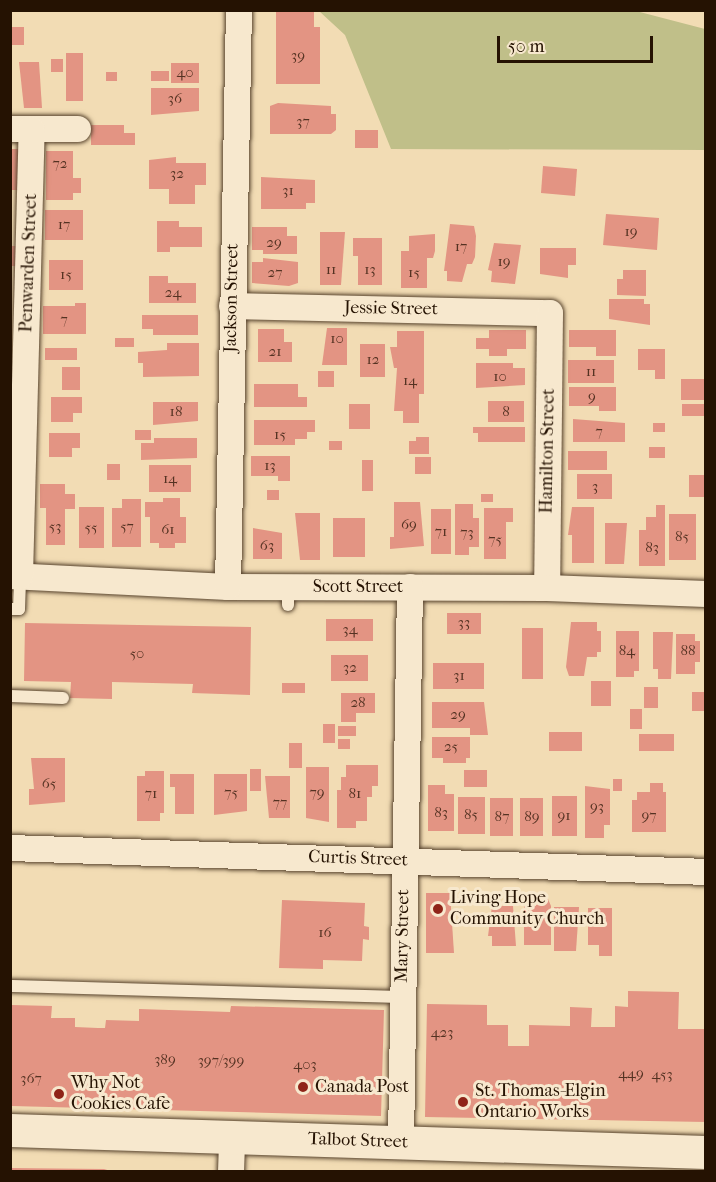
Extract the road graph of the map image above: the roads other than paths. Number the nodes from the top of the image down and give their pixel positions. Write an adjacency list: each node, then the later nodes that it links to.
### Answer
1 (239, 10): 4 (street, Jackson Street)
2 (21, 129): 3 (street); 6 (street, Penwarden Street)
3 (78, 129)
4 (232, 306): 5 (street, Jessie Street); 7 (street, Jackson Street)
5 (550, 313): 9 (street, Hamilton Street)
6 (15, 576): 7 (street, Scott Street); 11 (lane)
7 (228, 586): 8 (street, Scott Street)
8 (410, 587): 9 (street, Scott Street); 15 (street, Mary Street)
9 (547, 588): 10 (street, Scott Street)
10 (705, 594)
11 (10, 609)
12 (10, 696): 13 (lane)
13 (63, 698)
14 (10, 848): 15 (street, Curtis Street)
15 (404, 861): 16 (street, Curtis Street); 18 (street, Mary Street)
16 (705, 872)
17 (10, 986): 18 (lane)
18 (402, 997): 21 (street, Mary Street)
19 (10, 1130): 20 (main road, Talbot Street)
20 (232, 1137): 21 (main road, Talbot Street); 23 (street)
21 (401, 1142): 22 (main road, Talbot Street)
22 (690, 1158)
23 (231, 1172)

